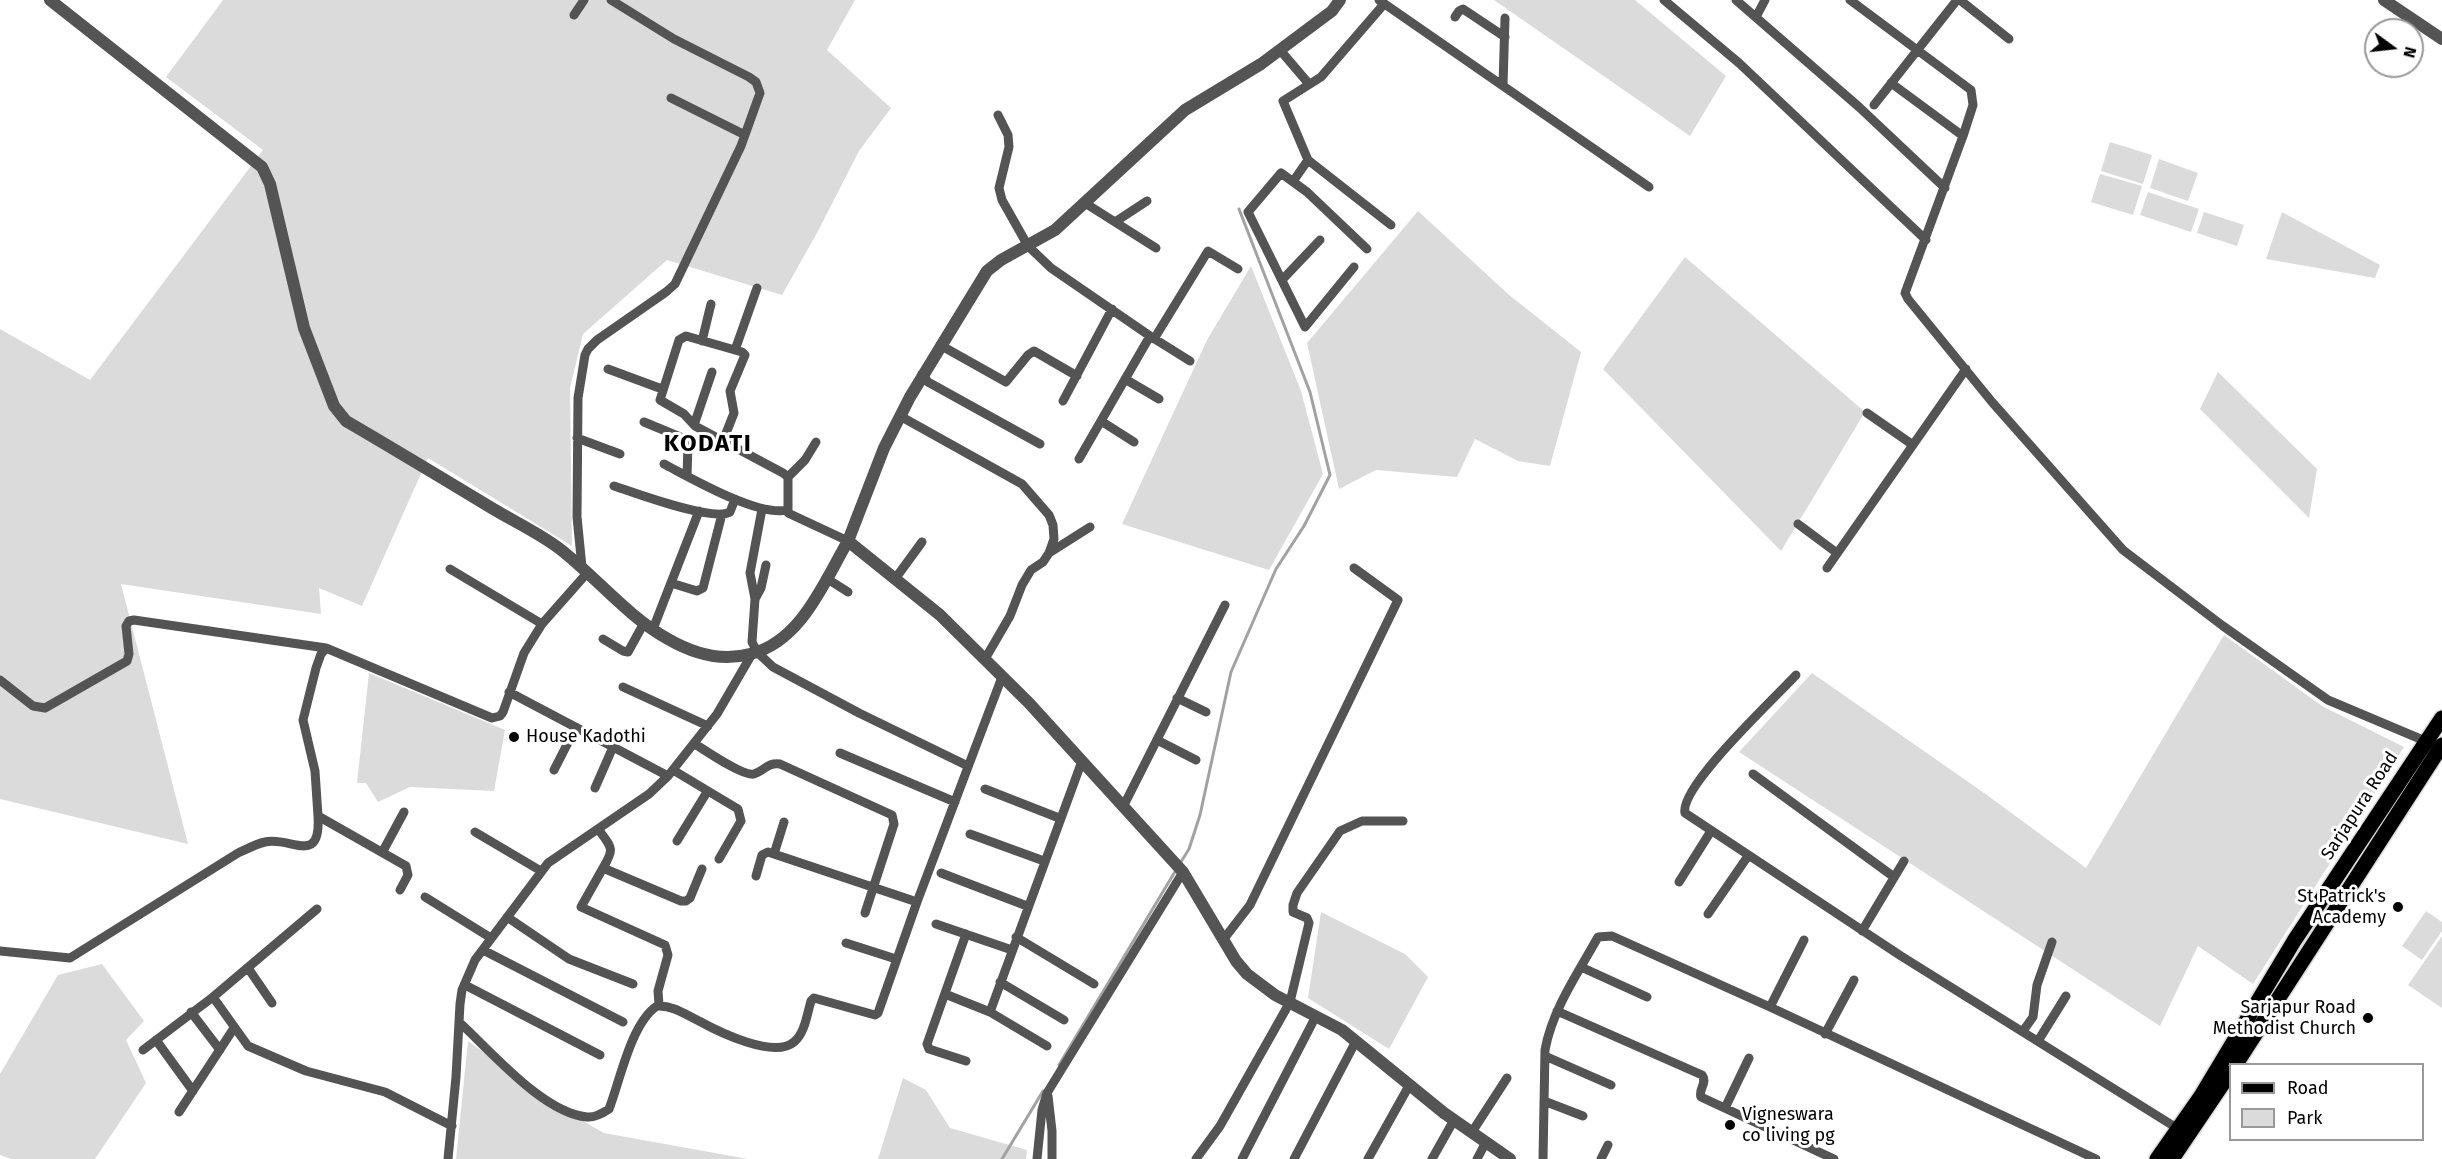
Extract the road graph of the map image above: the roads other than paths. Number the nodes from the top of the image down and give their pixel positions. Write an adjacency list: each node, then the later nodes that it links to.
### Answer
1 (50, 0): 94 (street)
2 (584, 0): 12 (street)
3 (611, 0): 27 (street)
4 (1340, 0): 19 (street)
5 (1664, 0): 38 (street)
6 (1736, 0): 14 (street)
7 (1765, 0): 14 (street)
8 (1850, 0): 20 (street)
9 (1958, 0): 17 (street); 20 (street)
10 (2384, 0): 18 (street)
11 (1382, 2): 22 (street); 23 (street)
12 (574, 15)
13 (1455, 17): 16 (street)
14 (1756, 17): 32 (street)
15 (1505, 18): 16 (street)
16 (1504, 37): 23 (street)
17 (2009, 39)
18 (2442, 39)
19 (1280, 50): 22 (street); 34 (street)
20 (1917, 51): 21 (street); 28 (street)
21 (1891, 83): 25 (street); 28 (street)
22 (1309, 84): 29 (street)
23 (1503, 85): 31 (street)
24 (671, 98): 27 (street)
25 (1874, 105)
26 (998, 115): 39 (street)
27 (745, 135): 67 (street)
28 (1963, 136): 32 (street)
29 (1308, 160): 30 (street); 36 (street)
30 (1294, 180): 41 (street); 44 (street)
31 (1649, 187)
32 (1946, 188): 38 (street)
33 (1147, 201): 35 (street)
34 (1085, 203): 35 (street); 39 (street)
35 (1115, 222): 40 (street)
36 (1391, 225)
37 (1320, 240): 44 (street)
38 (1926, 240): 54 (street)
39 (1028, 246): 47 (street); 50 (street)
40 (1156, 248)
41 (1367, 249)
42 (1354, 267): 44 (street)
43 (1238, 269): 48 (street)
44 (1282, 280)
45 (757, 288): 51 (street)
46 (711, 304): 49 (street)
47 (1112, 309): 48 (street); 57 (street)
48 (1152, 337): 52 (street); 58 (street)
49 (702, 341): 51 (street); 59 (street)
50 (940, 345): 56 (street); 57 (street)
51 (735, 350): 68 (street)
52 (1190, 361)
53 (608, 369): 59 (street)
54 (1966, 369): 72 (street); 119 (street)
55 (712, 372): 66 (street)
56 (922, 374): 63 (street); 71 (street)
57 (1077, 376): 61 (street)
58 (1125, 379): 60 (street); 64 (street)
59 (662, 389): 66 (street)
60 (1159, 399)
61 (1064, 401)
62 (1867, 413): 72 (street)
63 (900, 416): 86 (street); 88 (street)
64 (1101, 421): 70 (street); 74 (street)
65 (644, 422): 76 (street)
66 (694, 425): 68 (street)
67 (577, 438): 73 (street); 94 (street)
68 (723, 441): 77 (street)
69 (816, 442): 77 (street)
70 (1134, 442)
71 (1040, 444)
72 (1913, 445): 89 (street)
73 (620, 454)
74 (1079, 459)
75 (664, 464): 76 (street)
76 (687, 476): 79 (street)
77 (788, 477): 81 (street)
78 (614, 486): 82 (street)
79 (735, 499): 80 (street); 83 (street)
80 (762, 509): 81 (street); 99 (street)
81 (787, 510): 86 (street)
82 (699, 511): 83 (street); 97 (street)
83 (722, 514): 97 (street)
84 (1798, 524): 89 (street)
85 (1090, 527): 88 (street)
86 (848, 541): 95 (street); 96 (street)
87 (922, 542): 96 (street)
88 (1049, 553): 106 (street)
89 (1837, 553): 92 (street)
90 (766, 565): 99 (street)
91 (1354, 568): 171 (street)
92 (1827, 568)
93 (450, 569): 101 (street)
94 (585, 570): 101 (street); 102 (street)
95 (826, 578): 98 (street); 105 (street)
96 (895, 579): 106 (street)
97 (671, 583): 102 (street)
98 (848, 592)
99 (755, 599): 105 (street)
100 (1225, 605): 112 (street)
101 (542, 624): 111 (street)
102 (649, 626): 103 (street); 105 (street)
103 (603, 639)
104 (326, 648): 109 (street); 111 (street); 134 (street)
105 (755, 653): 115 (street); 124 (street)
106 (985, 659): 108 (street)
107 (1796, 675): 140 (street)
108 (1002, 677): 123 (street); 124 (street)
109 (0, 681)
110 (623, 687): 115 (street)
111 (509, 692): 116 (street)
112 (1178, 698): 113 (street); 117 (street)
113 (1206, 712)
114 (2442, 718): 119 (main road, Sarjapura Road)
115 (708, 726): 118 (street)
116 (576, 727): 120 (street); 125 (street)
117 (1157, 740): 122 (street); 132 (street)
118 (695, 744): 126 (street); 157 (street)
119 (2436, 744): 214 (main road, Sarjapura Road); 227 (main road, Sarjapura Road)
120 (613, 747): 126 (street); 128 (street)
121 (840, 753): 131 (street)
122 (1196, 760)
123 (1083, 761): 132 (street); 135 (street)
124 (968, 766): 131 (street)
125 (554, 770)
126 (671, 773): 130 (street); 138 (street)
127 (1753, 774): 155 (street)
128 (595, 788)
129 (985, 789): 135 (street)
130 (706, 792): 142 (street); 146 (street)
131 (955, 802): 160 (street)
132 (1124, 805): 152 (street)
133 (404, 812): 143 (street)
134 (318, 816): 143 (street); 177 (street)
135 (1059, 818): 147 (street)
136 (1403, 821): 190 (street)
137 (784, 822): 144 (street)
138 (598, 829): 149 (street); 151 (street)
139 (475, 831): 151 (street)
140 (1711, 831): 145 (street); 156 (street)
141 (970, 834): 147 (street)
142 (677, 841)
143 (383, 851): 158 (street)
144 (774, 854): 154 (street); 157 (street)
145 (1748, 856): 164 (street); 167 (street)
146 (719, 859)
147 (1044, 861): 161 (street)
148 (1904, 861): 155 (street)
149 (603, 868): 150 (street); 192 (street)
150 (702, 869)
151 (541, 871): 165 (street)
152 (1183, 872): 171 (street); 220 (street)
153 (941, 873): 161 (street)
154 (756, 876)
155 (1894, 877): 167 (street)
156 (1679, 882)
157 (873, 887): 160 (street); 163 (street)
158 (400, 890)
159 (425, 897): 170 (street)
160 (917, 902): 178 (street)
161 (1028, 906): 169 (street)
162 (317, 909): 180 (street)
163 (865, 913)
164 (1708, 914)
165 (507, 916): 170 (street); 183 (street)
166 (936, 924): 168 (street)
167 (1862, 931): 202 (street)
168 (966, 934): 176 (street); 186 (street)
169 (1016, 937): 176 (street); 184 (street)
170 (491, 938): 175 (street)
171 (1223, 940): 190 (street)
172 (1804, 940): 193 (street)
173 (2052, 942): 202 (street)
174 (846, 943): 178 (street)
175 (483, 950): 185 (street); 200 (street)
176 (1012, 950): 182 (street)
177 (0, 951)
178 (896, 959): 192 (street)
179 (1581, 967): 189 (street); 193 (street); 194 (street)
180 (248, 968): 188 (street); 191 (street)
181 (1854, 980): 203 (street)
182 (1000, 982): 196 (street); 198 (street)
183 (633, 984)
184 (1094, 984)
185 (465, 985): 199 (street); 210 (street)
186 (945, 994): 196 (street); 213 (street)
187 (2066, 996): 206 (street)
188 (213, 997): 195 (street); 201 (street)
189 (1647, 997)
190 (1290, 1002): 197 (street); 234 (street)
191 (272, 1003)
192 (659, 1005): 199 (street)
193 (1770, 1007): 203 (street)
194 (1557, 1011): 211 (street); 222 (street)
195 (191, 1012): 204 (street); 209 (street)
196 (990, 1012): 207 (street)
197 (1316, 1016): 205 (street); 235 (street)
198 (1064, 1020)
199 (459, 1022): 226 (street)
200 (623, 1022)
201 (234, 1028): 209 (street); 226 (street)
202 (2023, 1031): 206 (street)
203 (1826, 1034): 244 (street)
204 (156, 1040): 208 (street); 219 (street)
205 (1356, 1041): 217 (street); 236 (street)
206 (2038, 1041): 227 (street)
207 (1047, 1046)
208 (143, 1050)
209 (220, 1050): 219 (street)
210 (600, 1055)
211 (1545, 1056): 218 (street); 221 (street)
212 (1749, 1058): 222 (street)
213 (966, 1061)
214 (2237, 1063)
215 (2229, 1074): 227 (main road, Sarjapura Road)
216 (1507, 1078): 228 (street)
217 (1410, 1084): 225 (street); 237 (street)
218 (1611, 1084)
219 (193, 1091): 223 (street)
220 (1047, 1093): 232 (street); 233 (street)
221 (1544, 1101): 224 (street); 241 (street)
222 (1725, 1108): 243 (street)
223 (179, 1112)
224 (1583, 1116)
225 (1454, 1120): 228 (street); 238 (street)
226 (452, 1126): 231 (street)
227 (2186, 1131): 245 (main road, Sarjapura Road); 246 (main road, Sarjapura Road)
228 (1472, 1132): 229 (street)
229 (1486, 1142): 239 (street); 240 (street)
230 (1608, 1145): 242 (street)
231 (448, 1159)
232 (1037, 1159)
233 (1052, 1159)
234 (1196, 1159)
235 (1242, 1159)
236 (1294, 1159)
237 (1368, 1159)
238 (1432, 1159)
239 (1477, 1159)
240 (1510, 1159)
241 (1543, 1159)
242 (1601, 1159)
243 (1834, 1159)
244 (2096, 1159)
245 (2157, 1159)
246 (2172, 1159)

